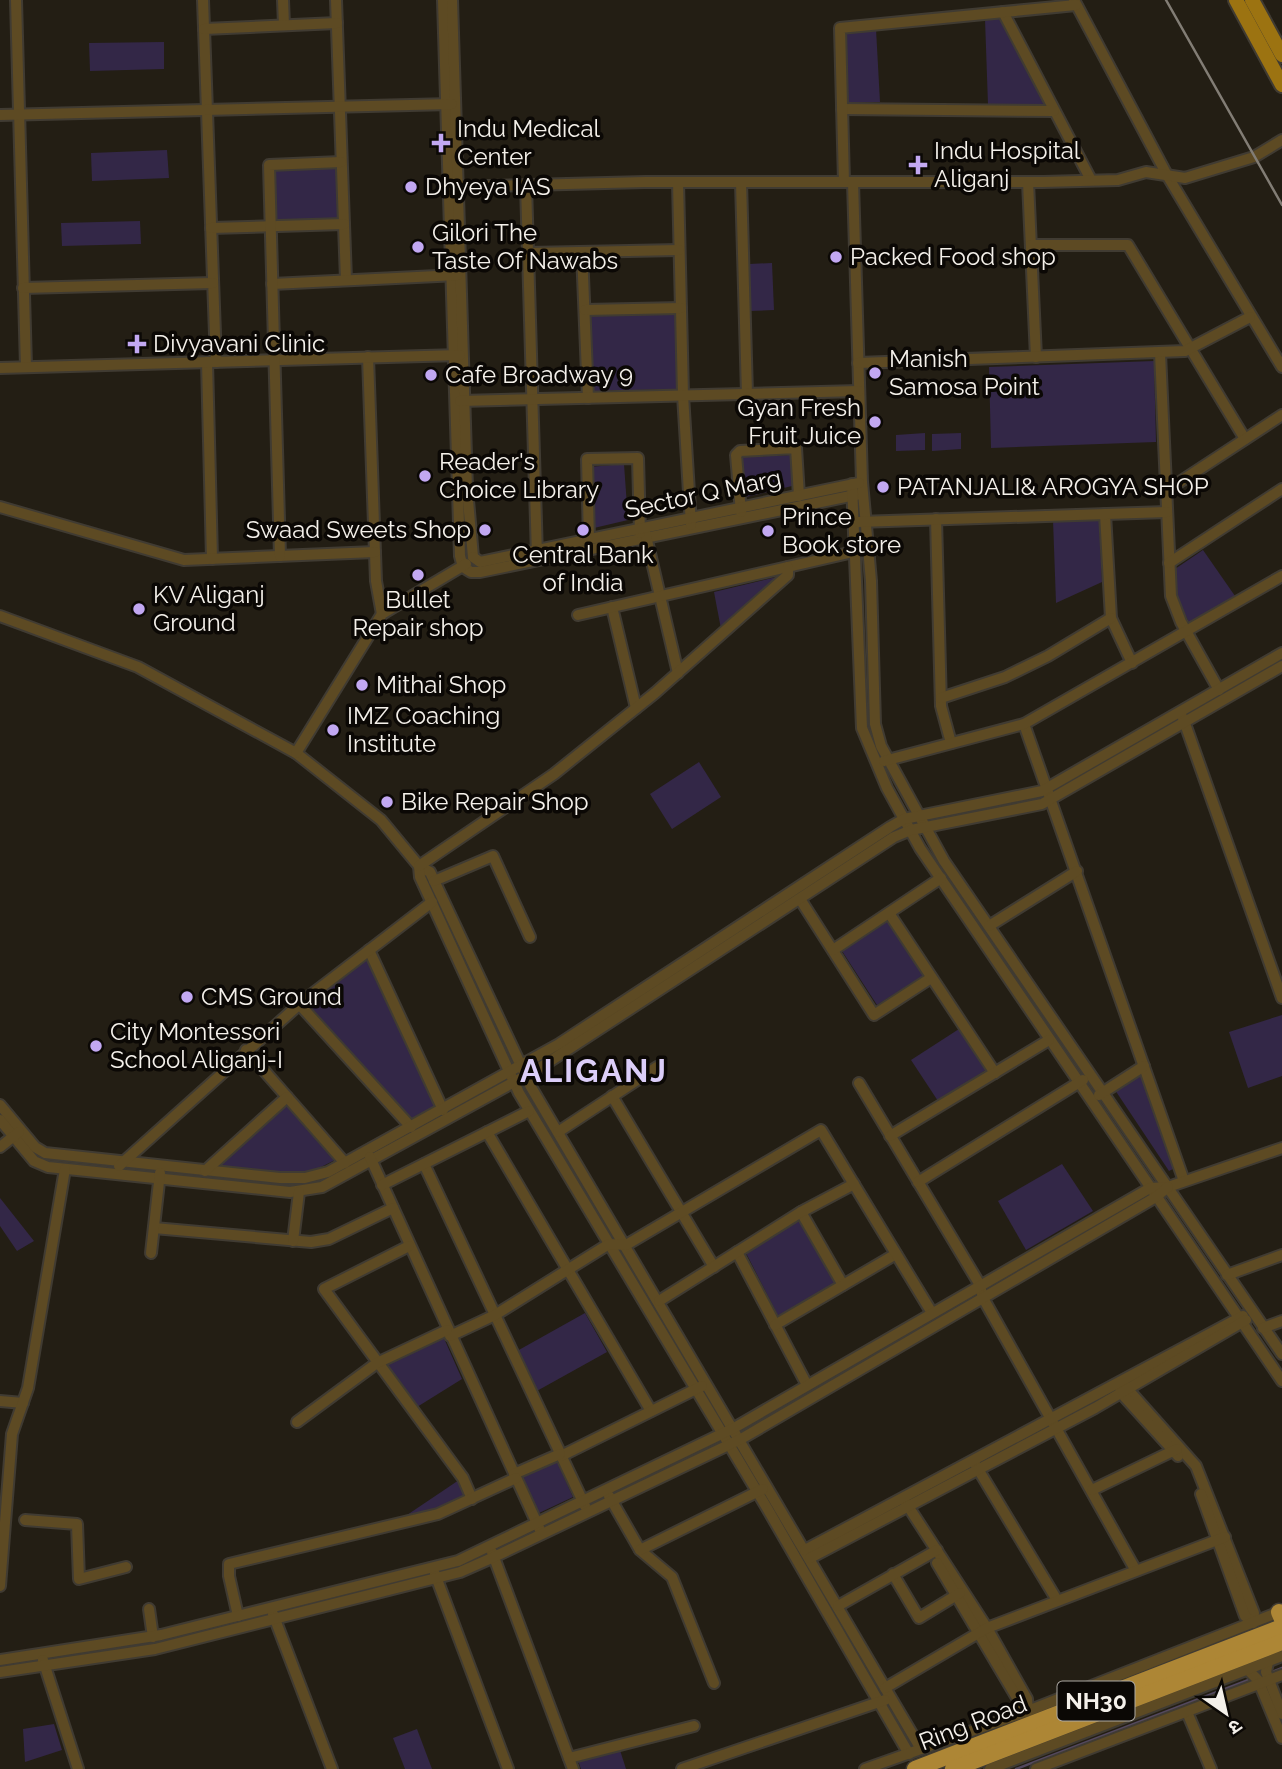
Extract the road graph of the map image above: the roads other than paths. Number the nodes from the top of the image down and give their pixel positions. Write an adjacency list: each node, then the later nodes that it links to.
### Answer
1 (16, 0): 22 (street)
2 (203, 0): 13 (street)
3 (283, 0): 12 (street)
4 (336, 0): 11 (street)
5 (443, 0): 16 (street)
6 (452, 0): 16 (street)
7 (1236, 0): 15 (main road)
8 (1252, 0): 14 (main road)
9 (1075, 3): 10 (street); 25 (street)
10 (1003, 12): 19 (street); 20 (street)
11 (337, 23): 12 (street); 17 (street)
12 (284, 25): 13 (street)
13 (204, 29): 18 (street)
14 (1282, 55)
15 (1282, 85)
16 (450, 104): 17 (street); 32 (street)
17 (339, 106): 18 (street); 24 (street)
18 (207, 109): 22 (street); 35 (street)
19 (842, 109): 20 (street); 29 (street)
20 (1054, 111): 26 (street)
21 (0, 115): 22 (street)
22 (17, 115): 44 (street)
23 (1282, 140): 25 (street)
24 (341, 162): 33 (street); 34 (street)
25 (1167, 175): 26 (street); 47 (street)
26 (1091, 180): 30 (street)
27 (678, 182): 28 (street); 31 (street); 37 (street)
28 (741, 182): 29 (street); 60 (street)
29 (848, 182): 30 (street); 55 (street)
30 (1028, 182): 36 (street)
31 (526, 185): 32 (street); 39 (street)
32 (453, 187): 40 (street)
33 (344, 224): 34 (street); 41 (street)
34 (270, 226): 35 (street); 43 (street)
35 (211, 228): 42 (street)
36 (1031, 245): 48 (street); 51 (street)
37 (680, 250): 38 (street); 45 (street)
38 (582, 252): 39 (street); 46 (street)
39 (528, 253): 63 (street)
40 (456, 275): 41 (street); 50 (street)
41 (346, 280): 43 (street)
42 (213, 283): 44 (street); 54 (street)
43 (272, 284): 53 (street)
44 (23, 288): 56 (street)
45 (681, 308): 46 (street); 61 (street)
46 (585, 310): 62 (street)
47 (1250, 317): 48 (street); 57 (street)
48 (1190, 348): 49 (street); 66 (street)
49 (1160, 353): 51 (street); 68 (street)
50 (458, 355): 52 (street); 64 (street)
51 (1036, 357): 55 (street)
52 (368, 358): 53 (street); 81 (street)
53 (274, 360): 54 (street); 82 (street)
54 (211, 362): 56 (street); 85 (street)
55 (858, 363): 59 (street)
56 (26, 367): 58 (street)
57 (1282, 367)
58 (0, 368)
59 (859, 391): 60 (street); 67 (street)
60 (747, 394): 61 (street)
61 (683, 396): 62 (street); 77 (street)
62 (589, 398): 63 (street)
63 (532, 399): 64 (street); 84 (street)
64 (460, 401): 83 (street); 87 (street)
65 (1282, 415): 66 (street)
66 (1245, 439): 68 (street)
67 (858, 489): 70 (street, Sector Q Marg); 73 (street); 76 (street)
68 (1166, 491): 72 (street)
69 (1280, 494): 86 (street)
70 (799, 496): 73 (street, Sector Q Marg); 73 (street)
71 (0, 507): 85 (street)
72 (1167, 512): 74 (street); 86 (street)
73 (741, 513): 77 (street)
74 (1105, 514): 75 (street); 95 (street)
75 (936, 519): 76 (street); 102 (street)
76 (860, 522): 80 (street)
77 (691, 524): 78 (street)
78 (643, 534): 79 (street, Sector Q Marg); 79 (street); 84 (street); 90 (street)
79 (589, 540): 84 (street, Sector Q Marg)
80 (862, 550): 88 (street); 108 (street); 109 (street)
81 (375, 552): 82 (street); 92 (street)
82 (280, 556): 85 (street)
83 (473, 556): 84 (street, Sector Q Marg); 87 (street)
84 (537, 556): 87 (street)
85 (212, 559)
86 (1169, 564): 96 (street)
87 (463, 567): 92 (street)
88 (788, 567): 90 (street); 100 (street)
89 (1282, 576): 96 (street)
90 (660, 596): 91 (street); 100 (street)
91 (612, 607): 93 (street); 103 (street)
92 (382, 614): 107 (street)
93 (578, 615)
94 (0, 616): 107 (street)
95 (1111, 618): 98 (street); 102 (street)
96 (1187, 632): 98 (street); 101 (street)
97 (1282, 653): 101 (street)
98 (1132, 663): 105 (street)
99 (1282, 666): 104 (street)
100 (678, 673): 103 (street)
101 (1219, 690): 104 (street)
102 (941, 698): 106 (street)
103 (636, 708): 115 (street)
104 (1182, 718): 110 (street); 128 (street)
105 (1024, 724): 106 (street); 110 (street)
106 (951, 743): 108 (street)
107 (296, 753): 115 (street)
108 (889, 760): 109 (street); 111 (street)
109 (876, 764): 112 (street)
110 (1050, 793): 111 (street); 113 (street); 116 (street)
111 (920, 816): 112 (street); 113 (street)
112 (904, 819): 114 (street); 126 (street)
113 (926, 827): 114 (street); 122 (street)
114 (911, 830): 117 (street); 119 (street)
115 (419, 866): 118 (street); 120 (street)
116 (1077, 871): 122 (street); 132 (street)
117 (941, 878): 121 (street); 130 (street)
118 (434, 881): 123 (street); 134 (street)
119 (800, 899): 125 (street); 126 (street)
120 (432, 902): 124 (street); 137 (street)
121 (889, 913): 125 (street); 127 (street)
122 (989, 926): 136 (street)
123 (530, 937)
124 (369, 950): 129 (street); 145 (street)
125 (833, 950): 127 (street)
126 (669, 978): 134 (street)
127 (931, 978): 135 (street)
128 (1282, 998)
129 (299, 1004): 131 (street); 148 (street)
130 (1049, 1040): 135 (street); 139 (street)
131 (247, 1050): 142 (street); 160 (street)
132 (1144, 1066): 140 (street); 163 (street)
133 (657, 1067): 141 (street)
134 (524, 1071): 137 (street); 150 (street)
135 (995, 1073): 152 (street)
136 (1092, 1075): 139 (street); 140 (street)
137 (512, 1078): 145 (street); 146 (street); 155 (street)
138 (859, 1083): 152 (street)
139 (1079, 1083): 143 (street); 164 (street)
140 (1104, 1092): 143 (street); 167 (street)
141 (612, 1096): 150 (street); 171 (street)
142 (287, 1097): 156 (street); 161 (street)
143 (1091, 1100): 169 (street)
144 (0, 1105): 151 (street)
145 (443, 1110): 148 (street)
146 (529, 1111): 149 (street); 175 (street)
147 (0, 1120): 151 (street)
148 (411, 1127): 155 (street)
149 (487, 1132): 157 (street); 183 (street)
150 (558, 1132): 176 (street)
151 (18, 1134): 153 (street); 159 (street); 160 (street)
152 (890, 1136): 164 (street)
153 (0, 1147)
154 (1282, 1148): 163 (street)
155 (369, 1156): 156 (street); 166 (street); 168 (street)
156 (345, 1163): 161 (street)
157 (424, 1164): 166 (street); 191 (street)
158 (161, 1167): 160 (street); 161 (street); 162 (street)
159 (65, 1169): 160 (street); 205 (street)
160 (119, 1169): 162 (street)
161 (205, 1171)
162 (159, 1179): 168 (street); 173 (street)
163 (1184, 1181): 167 (street)
164 (918, 1182): 186 (street)
165 (854, 1184): 171 (street); 172 (street); 180 (street)
166 (382, 1185): 170 (street)
167 (1168, 1187): 169 (street); 184 (street)
168 (299, 1192): 174 (street)
169 (1153, 1193): 186 (street); 187 (street); 192 (street)
170 (393, 1208): 174 (street); 177 (street)
171 (681, 1212): 176 (street); 182 (street)
172 (801, 1212): 178 (street); 185 (street)
173 (153, 1228): 174 (street); 179 (street)
174 (293, 1241)
175 (609, 1244): 176 (street); 183 (street); 203 (street)
176 (626, 1245): 188 (street)
177 (409, 1246): 196 (street); 198 (street)
178 (737, 1252): 182 (street); 194 (street)
179 (151, 1254)
180 (896, 1254): 185 (street); 189 (street)
181 (1282, 1255): 184 (street)
182 (714, 1267): 188 (street)
183 (567, 1271): 191 (street); 206 (street)
184 (1227, 1275): 190 (street)
185 (843, 1285): 194 (street)
186 (980, 1285): 187 (street); 189 (street)
187 (983, 1298): 208 (street); 211 (street)
188 (659, 1301): 200 (street)
189 (932, 1313): 201 (street)
190 (1253, 1313): 192 (street); 195 (street)
191 (495, 1315): 196 (street); 214 (street)
192 (1240, 1321): 199 (street); 202 (street)
193 (1282, 1321): 195 (street)
194 (775, 1325): 201 (street)
195 (1263, 1328): 197 (street)
196 (448, 1333): 198 (street); 216 (street)
197 (1282, 1354)
198 (377, 1363): 207 (street); 220 (street)
199 (1282, 1381)
200 (708, 1384): 203 (street); 209 (street)
201 (807, 1385): 209 (street)
202 (1123, 1388): 208 (street); 213 (street)
203 (696, 1389): 206 (street); 210 (street)
204 (0, 1401): 205 (street)
205 (23, 1403): 234 (street)
206 (651, 1411): 214 (street)
207 (297, 1422)
208 (1055, 1424): 215 (street); 218 (street)
209 (734, 1428): 210 (street); 211 (street)
210 (722, 1433): 212 (street); 219 (street)
211 (740, 1440): 212 (street); 217 (street)
212 (729, 1445): 217 (street); 219 (street)
213 (1177, 1449): 218 (street); 225 (street)
214 (560, 1455): 216 (street); 222 (street)
215 (976, 1465): 221 (street); 236 (street)
216 (515, 1476): 220 (street); 224 (street)
217 (763, 1489): 226 (street); 229 (street); 257 (street)
218 (1092, 1490): 231 (street)
219 (609, 1495): 222 (street); 226 (street)
220 (472, 1499): 240 (street)
221 (904, 1505): 228 (street); 229 (street)
222 (586, 1507): 224 (street)
223 (25, 1520): 230 (street)
224 (540, 1529): 227 (street)
225 (1222, 1538): 231 (street); 242 (street)
226 (640, 1550): 255 (street)
227 (492, 1552): 232 (street); 264 (street)
228 (934, 1552): 233 (street); 235 (street)
229 (808, 1554): 237 (street)
230 (126, 1567)
231 (1135, 1569): 236 (street)
232 (435, 1573): 239 (street); 269 (street)
233 (893, 1574): 235 (street); 237 (street)
234 (0, 1586)
235 (960, 1593): 243 (street)
236 (1057, 1600): 243 (street)
237 (838, 1606): 256 (street)
238 (149, 1609): 244 (street)
239 (273, 1613): 240 (street); 250 (street); 268 (street)
240 (238, 1616): 244 (street)
241 (1281, 1617): 242 (street); 265 (highway, Ring Road / NH30)
242 (1253, 1623): 258 (street)
243 (983, 1630): 256 (street); 258 (street)
244 (153, 1637): 246 (street)
245 (1282, 1642): 273 (highway, Ring Road / NH30)
246 (41, 1654): 248 (street); 250 (street)
247 (1282, 1656): 249 (street)
248 (0, 1660)
249 (1268, 1662): 251 (street); 254 (street)
250 (45, 1666): 252 (street); 267 (street)
251 (1248, 1670): 254 (street); 274 (street)
252 (0, 1672)
253 (1282, 1675): 254 (street)
254 (1265, 1682): 259 (street); 260 (street); 262 (street)
255 (714, 1683)
256 (888, 1693): 257 (street); 263 (street)
257 (879, 1702): 265 (street); 271 (street)
258 (1028, 1711): 263 (street)
259 (1187, 1712): 266 (street); 275 (street)
260 (1282, 1714)
261 (694, 1726): 264 (street)
262 (1282, 1738)
263 (921, 1749): 265 (street)
264 (569, 1758): 270 (street)
265 (912, 1761): 272 (street)
266 (1040, 1768)
267 (78, 1769)
268 (332, 1769)
269 (508, 1769)
270 (573, 1769)
271 (682, 1769)
272 (865, 1769)
273 (953, 1769)
274 (990, 1769)
275 (1211, 1769)

